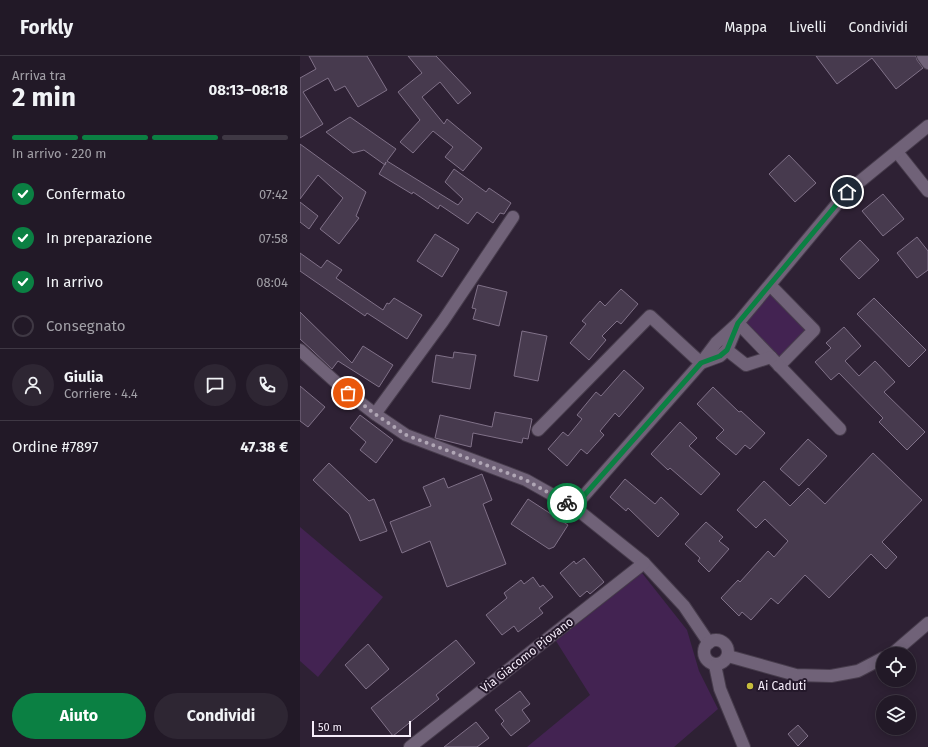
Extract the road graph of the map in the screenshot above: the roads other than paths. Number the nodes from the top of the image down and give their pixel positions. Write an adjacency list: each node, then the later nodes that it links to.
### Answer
1 (923, 56): 2 (street)
2 (928, 63)
3 (928, 126): 4 (street)
4 (897, 152): 5 (street); 7 (street)
5 (928, 191)
6 (513, 217): 13 (street)
7 (770, 285): 8 (street); 11 (street)
8 (738, 323): 10 (street); 11 (street); 12 (street)
9 (300, 350): 13 (street)
10 (727, 350): 11 (street); 12 (street)
11 (775, 361): 14 (street)
12 (701, 363): 15 (street); 16 (street)
13 (375, 414): 16 (street)
14 (840, 429)
15 (538, 430)
16 (574, 507): 17 (street)
17 (644, 563): 19 (street); 24 (street, Via Giacomo Piovano)
18 (928, 623): 20 (street)
19 (709, 642): 21 (street); 23 (street)
20 (900, 647)
21 (728, 656): 22 (street); 23 (street)
22 (876, 662)
23 (715, 665): 25 (street)
24 (410, 747)
25 (744, 747)

